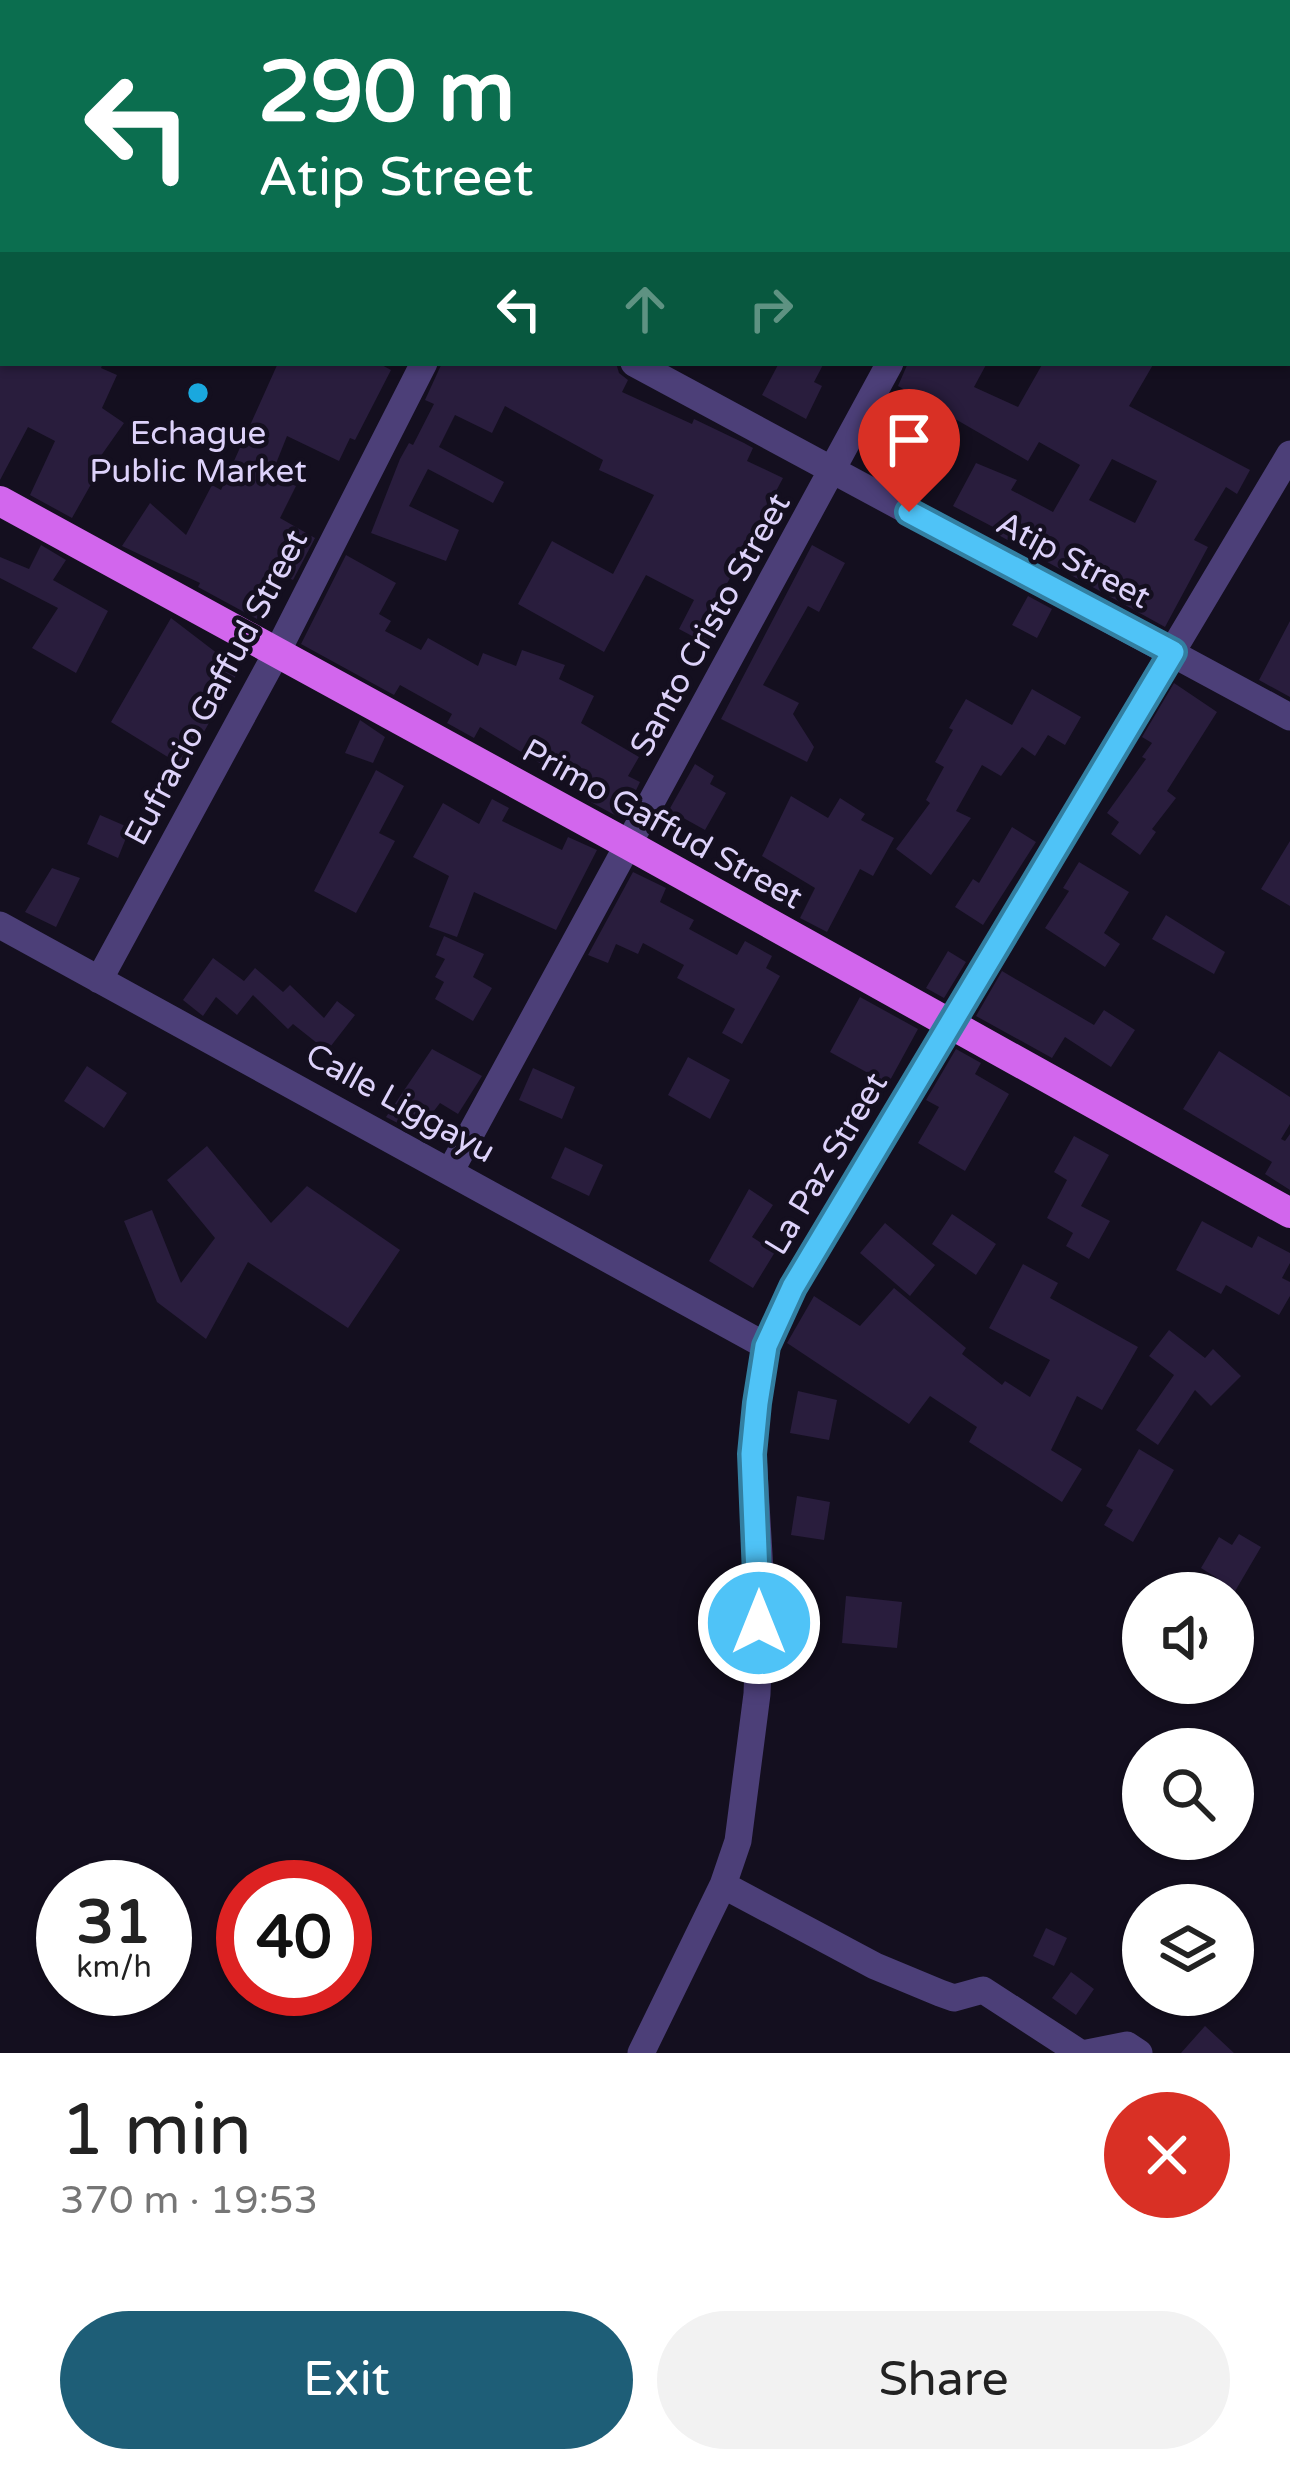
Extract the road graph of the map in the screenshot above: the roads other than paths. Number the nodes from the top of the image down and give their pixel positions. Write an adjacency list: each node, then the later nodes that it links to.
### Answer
1 (422, 366): 8 (street, Eufracio Gaffud Street)
2 (640, 366): 5 (street, Atip Street)
3 (888, 366): 5 (street, Santo Cristo Street)
4 (1290, 454): 7 (street, La Paz Street)
5 (834, 472): 7 (street, Atip Street); 10 (street, Santo Cristo Street)
6 (0, 501): 8 (main road, Primo Gaffud Street)
7 (1173, 652): 9 (street, Atip Street); 13 (street, La Paz Street)
8 (276, 654): 10 (main road, Primo Gaffud Street); 12 (street, Eufracio Gaffud Street)
9 (1290, 717)
10 (629, 844): 13 (main road, Primo Gaffud Street); 14 (street, Santo Cristo Street)
11 (0, 925): 12 (street, Calle Liggayu)
12 (99, 980): 14 (street, Calle Liggayu)
13 (950, 1023): 15 (main road, Primo Gaffud Street); 16 (street, La Paz Street)
14 (451, 1170): 16 (street, Calle Liggayu)
15 (1290, 1213)
16 (766, 1346): 17 (street, La Paz Street)
17 (723, 1886): 18 (street, La Paz Street); 19 (street)
18 (641, 2053)
19 (1084, 2053): 20 (street)
20 (1139, 2053)

